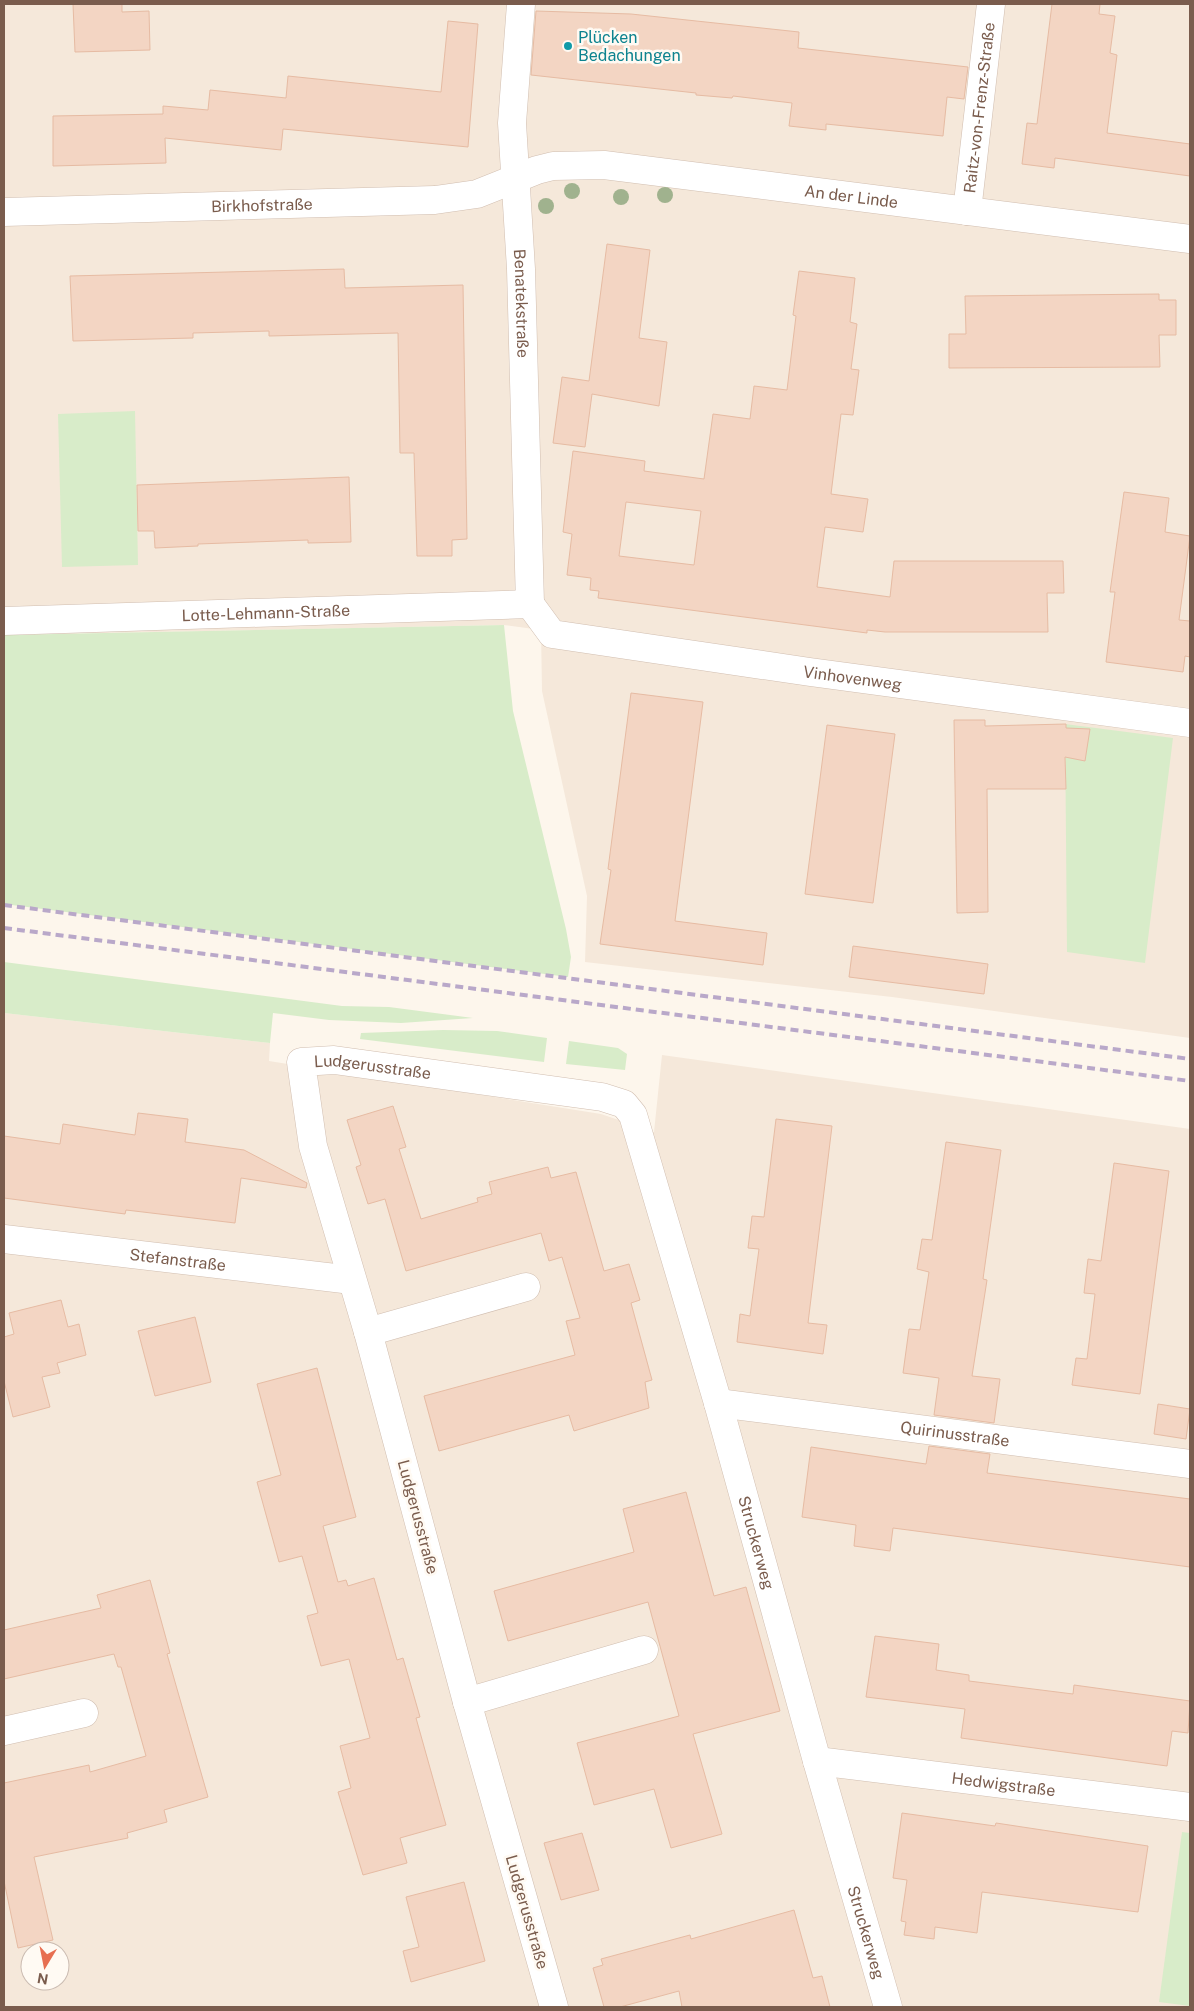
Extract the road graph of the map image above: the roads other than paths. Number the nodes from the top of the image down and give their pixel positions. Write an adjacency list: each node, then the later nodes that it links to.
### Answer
1 (521, 4): 3 (street, Benatekstraße)
2 (991, 4): 4 (street, Raitz-von-Frenz-Straße)
3 (515, 179): 4 (street, An der Linde); 5 (street, Birkhofstraße); 7 (street, Benatekstraße)
4 (967, 211): 6 (street, An der Linde)
5 (4, 212)
6 (1190, 239)
7 (530, 604): 8 (street, Lotte-Lehmann-Straße); 9 (street, Vinhovenweg)
8 (4, 621)
9 (1190, 723)
10 (602, 1097): 12 (street, Ludgerusstraße); 15 (street, Struckerweg)
11 (4, 1239): 12 (street, Stefanstraße)
12 (352, 1280): 14 (street, Ludgerusstraße)
13 (526, 1287): 14 (street)
14 (368, 1332): 18 (street, Ludgerusstraße)
15 (718, 1403): 16 (street, Quirinusstraße); 21 (street, Struckerweg)
16 (1190, 1464)
17 (644, 1650): 18 (street)
18 (467, 1702): 23 (street, Ludgerusstraße)
19 (84, 1713): 20 (street)
20 (4, 1731)
21 (817, 1761): 22 (street, Hedwigstraße); 24 (street, Struckerweg)
22 (1190, 1807)
23 (554, 2007)
24 (888, 2007)

